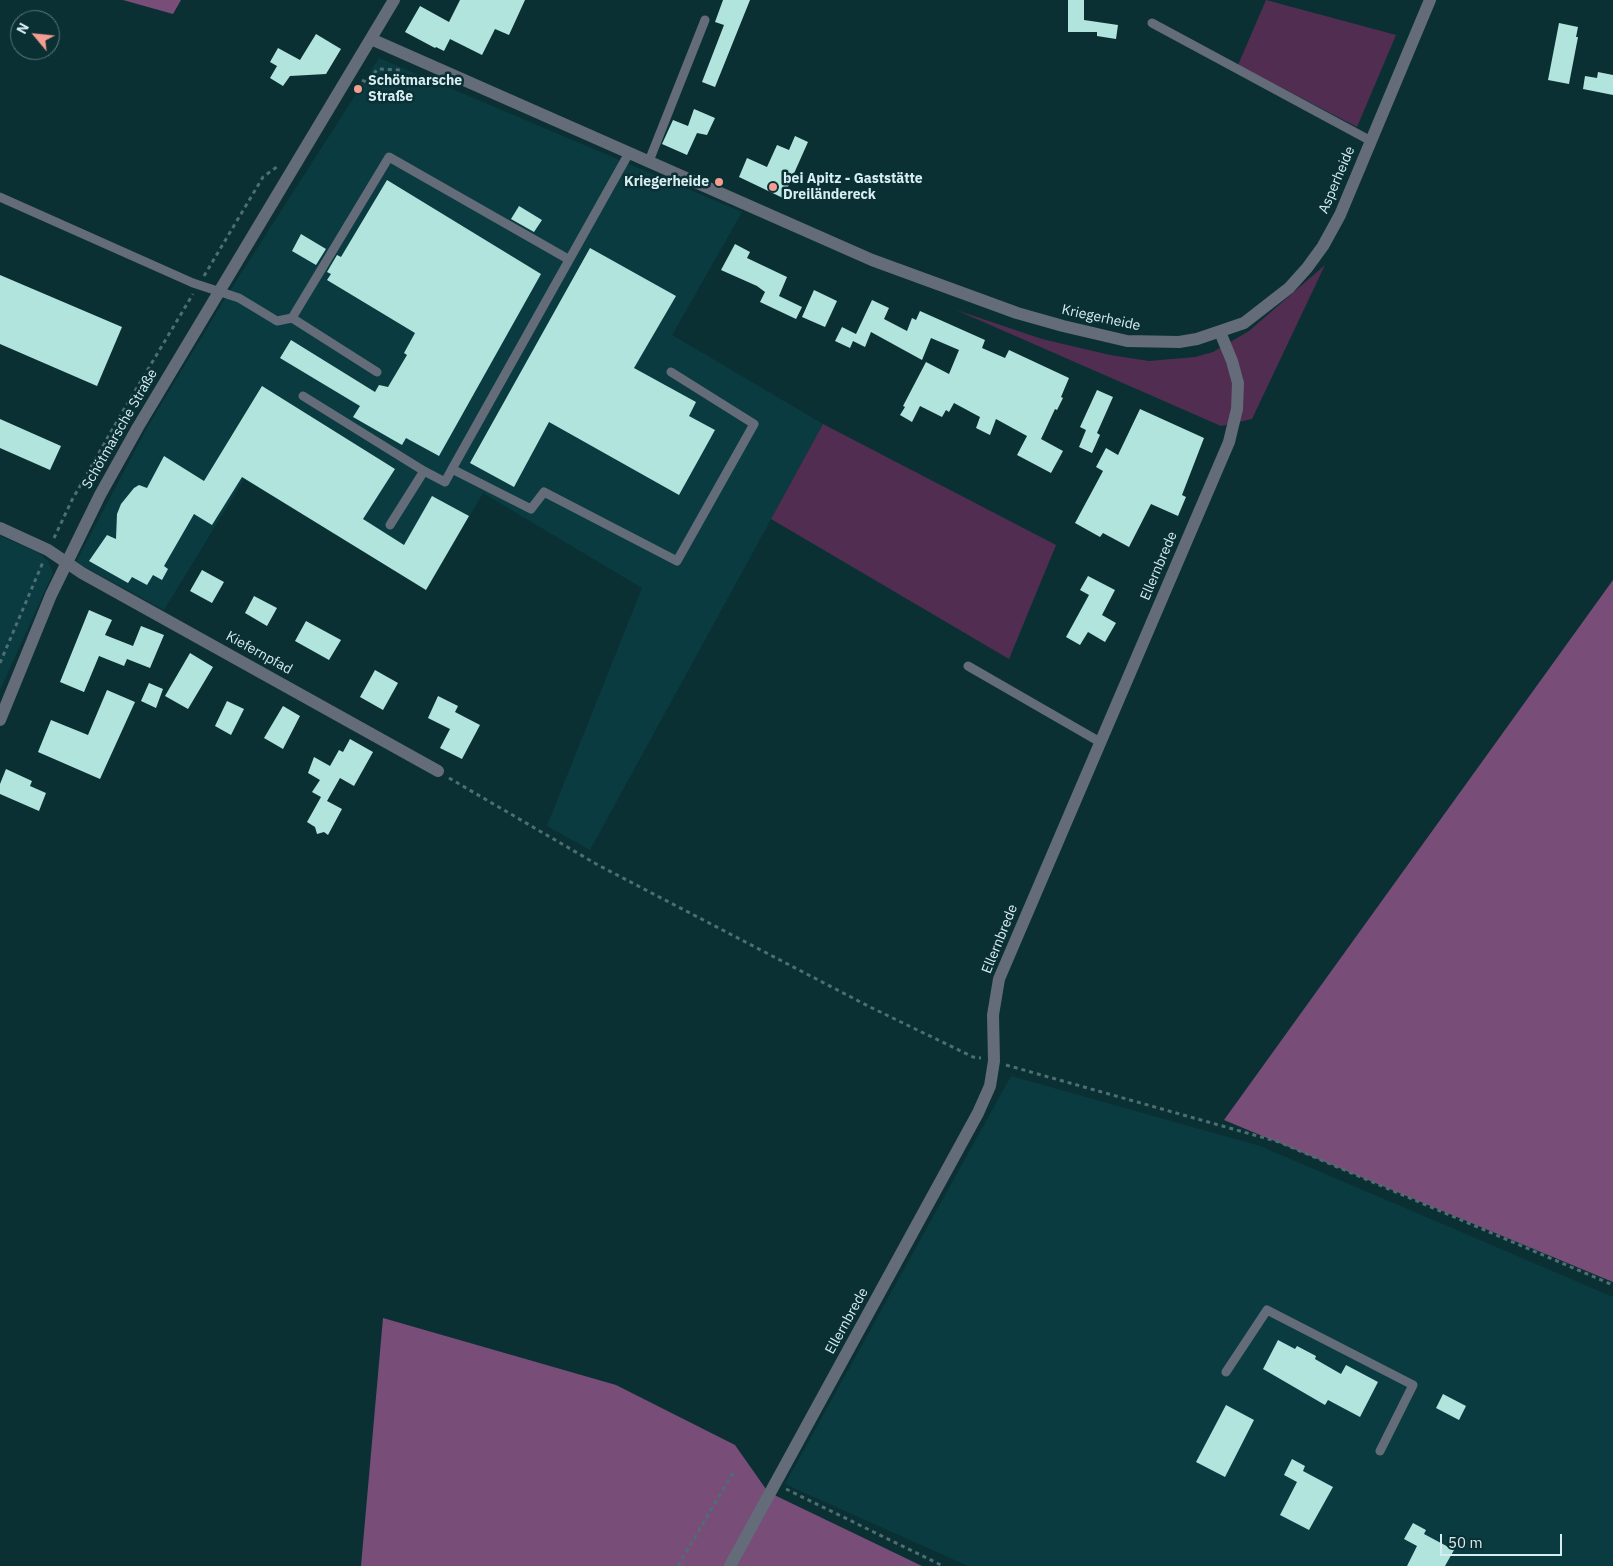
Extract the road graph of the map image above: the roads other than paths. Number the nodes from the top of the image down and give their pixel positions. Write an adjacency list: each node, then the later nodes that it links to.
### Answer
1 (394, 0): 5 (street, Schötmarsche Straße)
2 (1430, 0): 6 (street, Asperheide)
3 (705, 20): 8 (lane)
4 (1152, 23): 6 (lane)
5 (371, 39): 7 (street, Kriegerheide); 11 (street, Schötmarsche Straße)
6 (1370, 141): 13 (street, Asperheide)
7 (629, 153): 8 (street, Kriegerheide); 10 (lane)
8 (649, 161): 13 (street, Kriegerheide)
9 (0, 198): 11 (lane)
10 (568, 259): 12 (lane); 17 (lane)
11 (218, 293): 12 (lane); 21 (street, Schötmarsche Straße)
12 (292, 318): 14 (lane)
13 (1220, 332): 24 (street, Ellernbrede)
14 (377, 372)
15 (671, 372): 17 (lane)
16 (303, 396): 18 (lane)
17 (452, 468): 18 (lane)
18 (424, 471): 19 (lane)
19 (390, 525)
20 (0, 528): 21 (street, Kiefernpfad)
21 (67, 562): 23 (street, Schötmarsche Straße); 25 (street, Kiefernpfad)
22 (968, 666): 24 (lane)
23 (0, 720)
24 (1100, 742): 28 (street, Ellernbrede)
25 (438, 771)
26 (1226, 1372): 27 (lane)
27 (1380, 1451)
28 (730, 1566)

